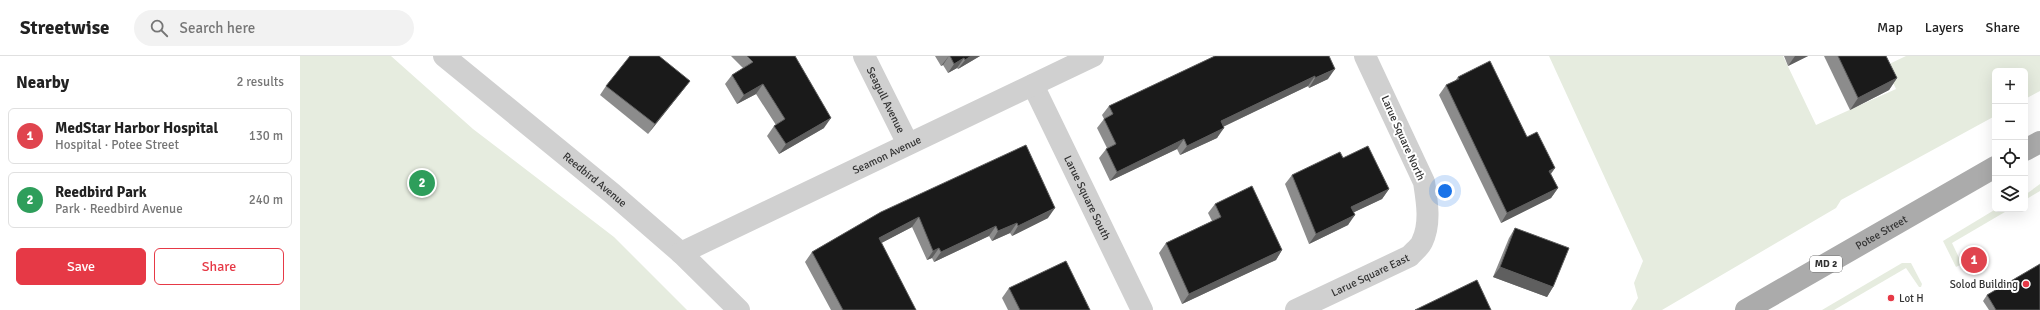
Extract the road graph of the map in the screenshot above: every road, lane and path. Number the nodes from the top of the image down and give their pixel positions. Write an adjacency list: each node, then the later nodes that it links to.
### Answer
1 (444, 56): 11 (street, Reedbird Avenue)
2 (864, 56): 7 (street, Seagull Avenue)
3 (1094, 56): 5 (street, Seamon Avenue)
4 (1365, 56): 10 (street, Larue Square North)
5 (1033, 85): 7 (street, Seamon Avenue); 13 (street, Larue Square South)
6 (2040, 142): 8 (main road)
7 (908, 144): 11 (street, Seamon Avenue)
8 (2028, 148)
9 (1992, 170): 15 (main road, Potee Street / MD 2)
10 (1427, 223): 14 (street, Larue Square East)
11 (680, 253): 12 (street, Reedbird Avenue)
12 (739, 310)
13 (1142, 310)
14 (1296, 310)
15 (1746, 310)

